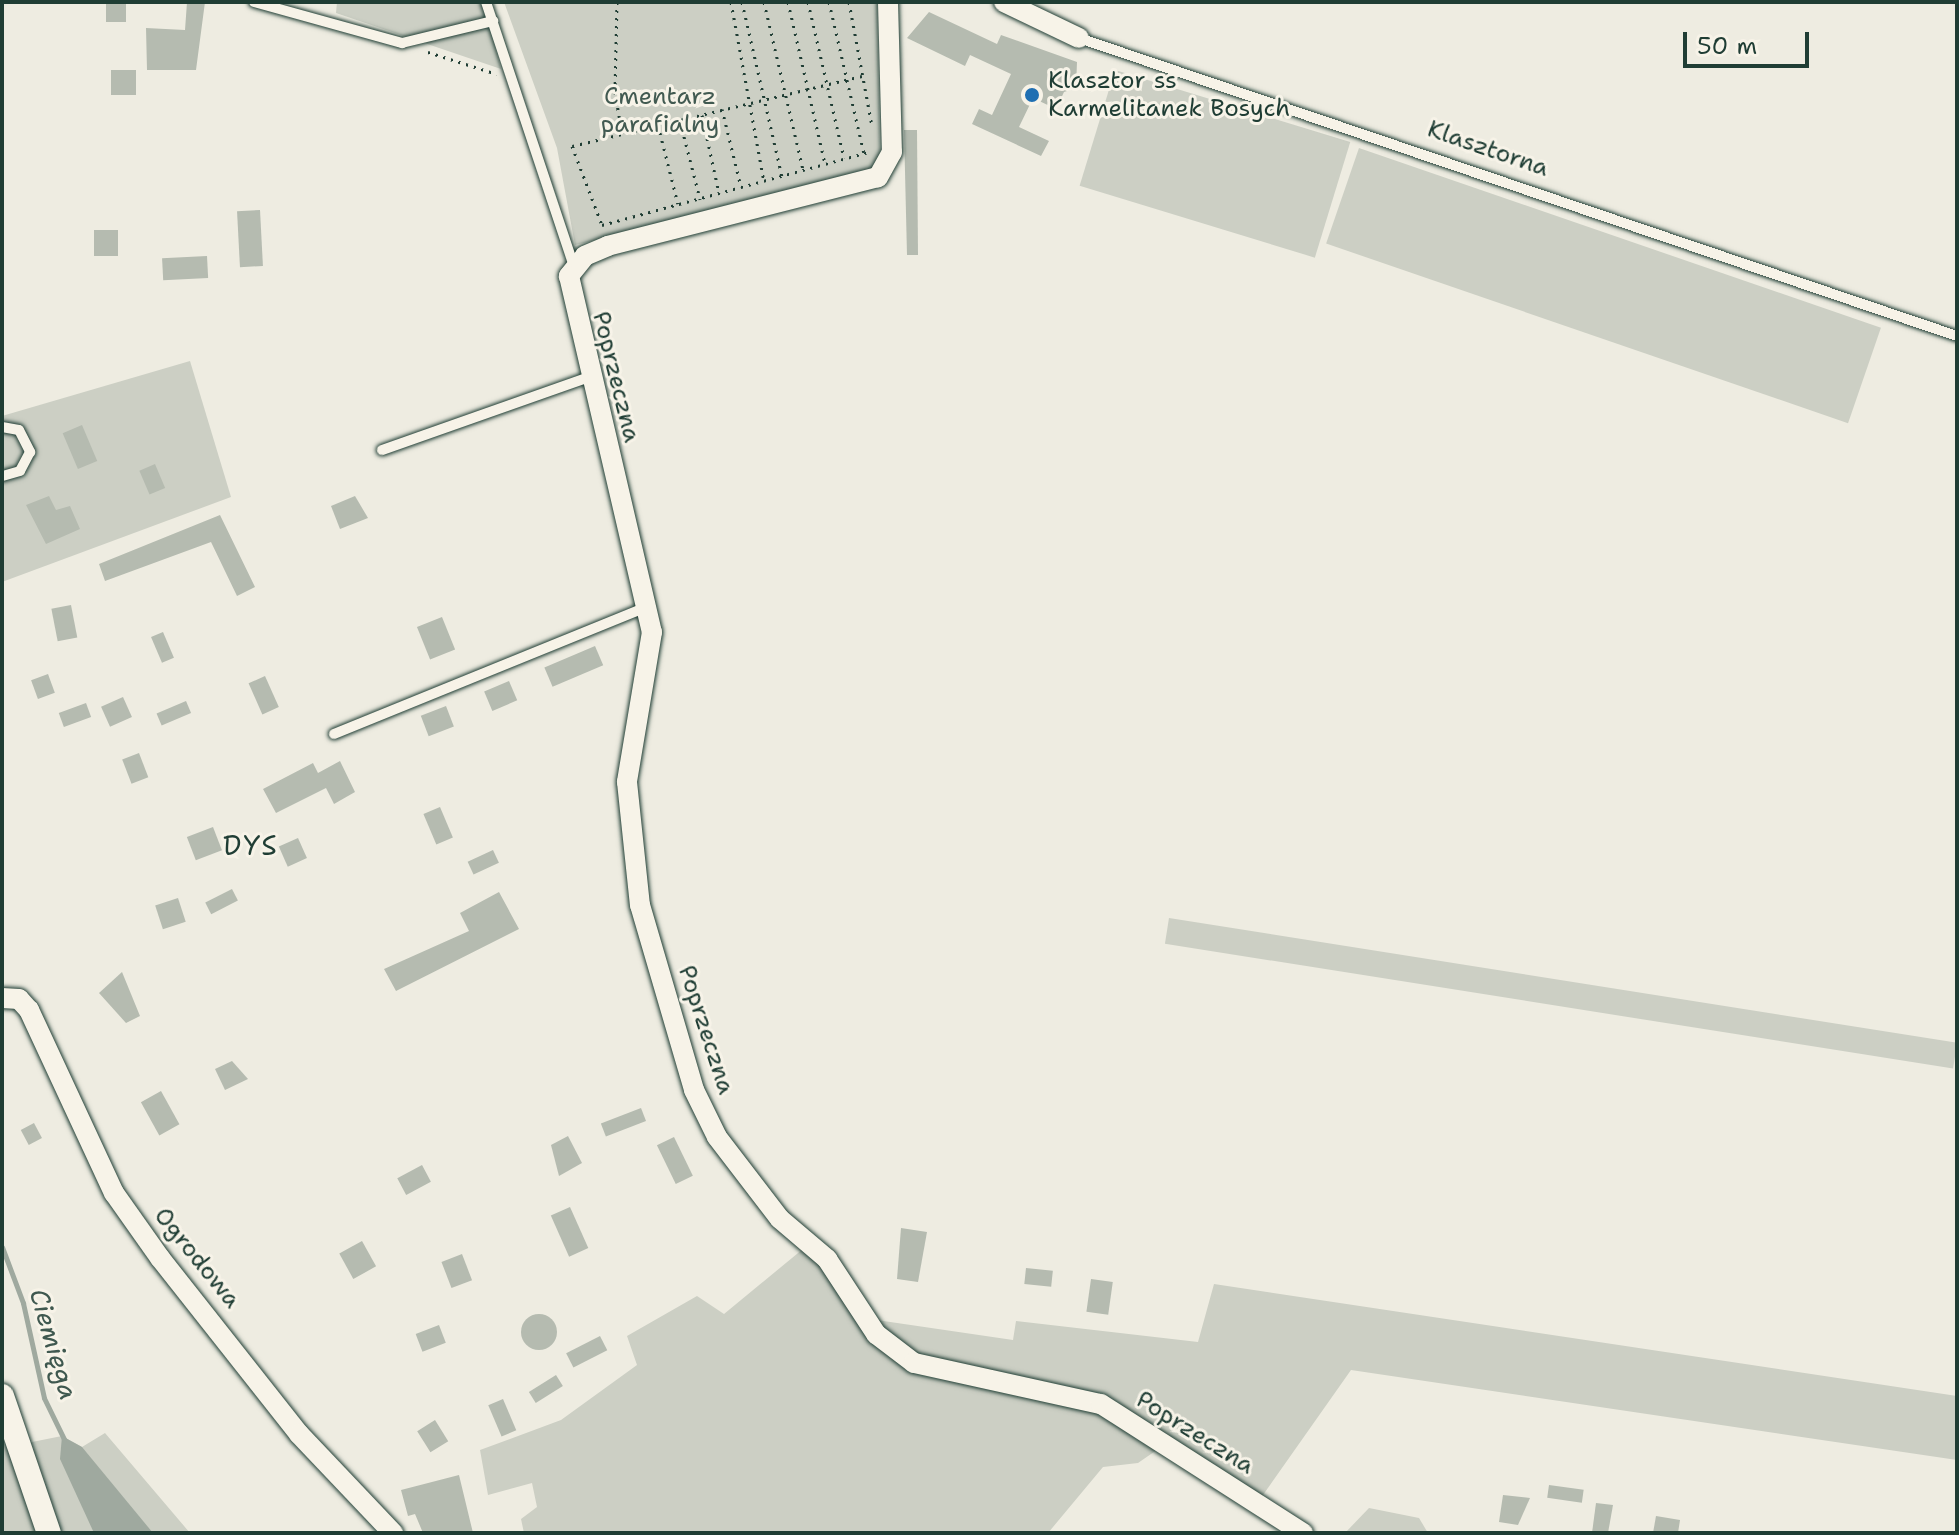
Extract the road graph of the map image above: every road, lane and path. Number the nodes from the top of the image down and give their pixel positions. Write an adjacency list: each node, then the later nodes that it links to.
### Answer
1 (254, 2): 15 (lane)
2 (486, 2): 13 (lane)
3 (617, 2): 28 (path)
4 (731, 2): 23 (path)
5 (742, 2): 22 (path)
6 (764, 2): 21 (path)
7 (788, 2): 20 (path)
8 (808, 2): 19 (path)
9 (829, 2): 18 (path)
10 (849, 2): 16 (path)
11 (888, 2): 41 (street)
12 (1004, 2): 14 (street, Klasztorna)
13 (493, 21): 15 (lane); 17 (lane)
14 (1079, 38): 42 (lane, Klasztorna)
15 (402, 43): 17 (path)
16 (862, 76): 18 (path); 29 (path)
17 (514, 78): 41 (lane)
18 (846, 79): 19 (path); 31 (path)
19 (828, 84): 20 (path); 32 (path)
20 (807, 88): 21 (path); 33 (path)
21 (784, 94): 22 (path); 34 (path)
22 (763, 99): 23 (path); 35 (path)
23 (745, 103): 24 (path); 36 (path)
24 (722, 109): 25 (path); 37 (path)
25 (701, 114): 26 (path); 38 (path)
26 (680, 119): 27 (path); 39 (path)
27 (658, 125): 28 (path); 40 (path)
28 (623, 134): 40 (path)
29 (873, 135)
30 (876, 150): 31 (path)
31 (864, 154): 32 (path)
32 (845, 159): 33 (path)
33 (825, 164): 34 (path)
34 (803, 170): 35 (path)
35 (782, 176): 36 (path)
36 (764, 181): 37 (path)
37 (741, 187): 38 (path)
38 (719, 193): 39 (path)
39 (700, 199): 40 (path)
40 (678, 204)
41 (574, 267): 43 (street, Poprzeczna)
42 (1957, 336)
43 (587, 378): 45 (lane); 47 (street, Poprzeczna)
44 (2, 427): 46 (lane)
45 (382, 450)
46 (2, 476)
47 (647, 607): 48 (lane); 53 (street, Poprzeczna)
48 (334, 734)
49 (2, 998): 52 (street, Ogrodowa)
50 (2, 1396): 51 (street)
51 (49, 1533)
52 (393, 1533)
53 (1303, 1533)

